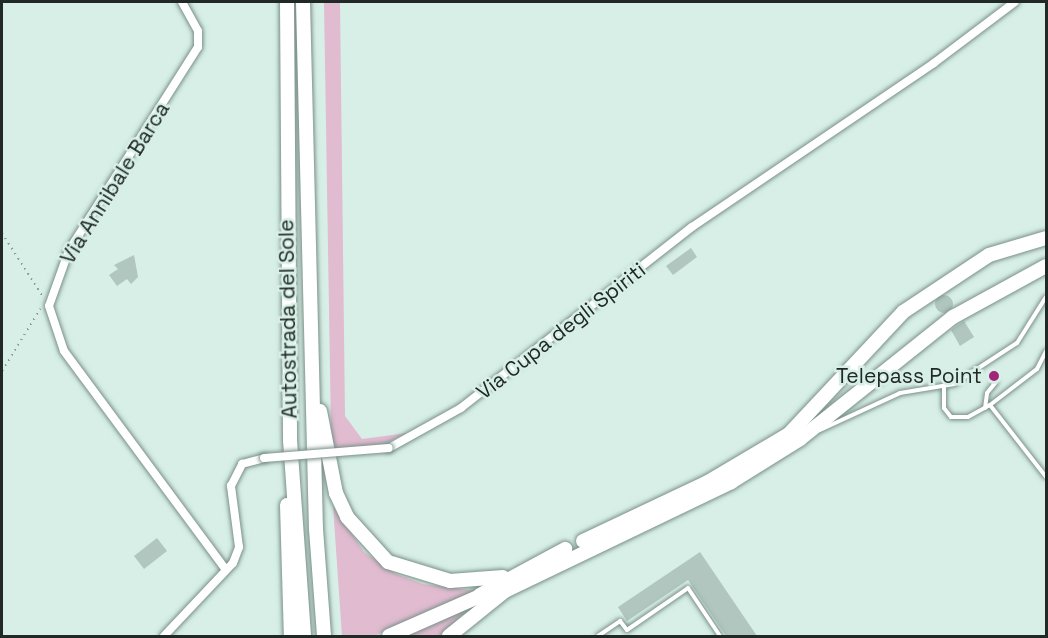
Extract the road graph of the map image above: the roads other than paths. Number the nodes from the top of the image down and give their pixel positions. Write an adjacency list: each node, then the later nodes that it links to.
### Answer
1 (182, 2): 17 (street, Via Annibale Barca)
2 (287, 2): 15 (highway, Autostrada del Sole)
3 (303, 2): 8 (highway, Autostrada del Sole)
4 (1015, 2): 17 (street, Via Cupa degli Spiriti, bridge)
5 (1047, 238): 19 (highway)
6 (1047, 266): 14 (highway)
7 (1047, 297): 11 (lane)
8 (311, 350): 19 (highway); 24 (highway, Autostrada del Sole)
9 (1047, 351): 12 (lane)
10 (996, 382): 13 (lane)
11 (944, 388): 13 (lane); 14 (lane)
12 (990, 405): 13 (lane); 16 (lane)
13 (985, 408)
14 (800, 439): 18 (highway)
15 (290, 440): 22 (highway); 23 (highway, Autostrada del Sole)
16 (1047, 477)
17 (226, 570): 21 (street, Via Cupa degli Spiriti)
18 (543, 571): 20 (highway); 26 (highway)
19 (508, 576): 20 (highway)
20 (480, 595): 25 (highway)
21 (164, 636)
22 (291, 636)
23 (304, 636)
24 (324, 636)
25 (389, 636)
26 (449, 636)
27 (598, 636): 28 (lane)
28 (720, 636)

